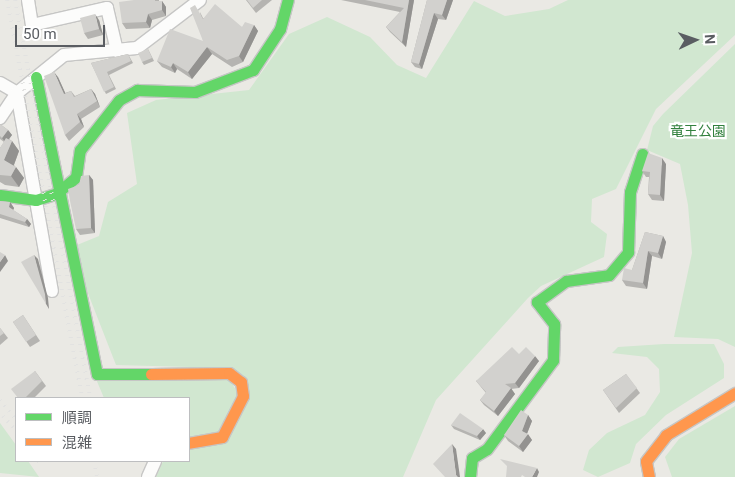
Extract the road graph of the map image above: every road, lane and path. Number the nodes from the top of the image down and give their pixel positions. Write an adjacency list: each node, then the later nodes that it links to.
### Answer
1 (28, 0): 4 (street)
2 (200, 0): 4 (street)
3 (288, 0): 10 (street)
4 (117, 51): 5 (street)
5 (36, 77): 7 (street); 10 (street)
6 (0, 84): 7 (street)
7 (17, 93): 8 (street); 12 (street)
8 (0, 118)
9 (642, 154): 18 (street)
10 (57, 192): 12 (street); 15 (street)
11 (0, 194): 12 (street)
12 (36, 200): 13 (street)
13 (52, 291)
14 (735, 393): 19 (street)
15 (190, 443)
16 (155, 462): 17 (street)
17 (148, 477)
18 (470, 477)
19 (648, 477)

